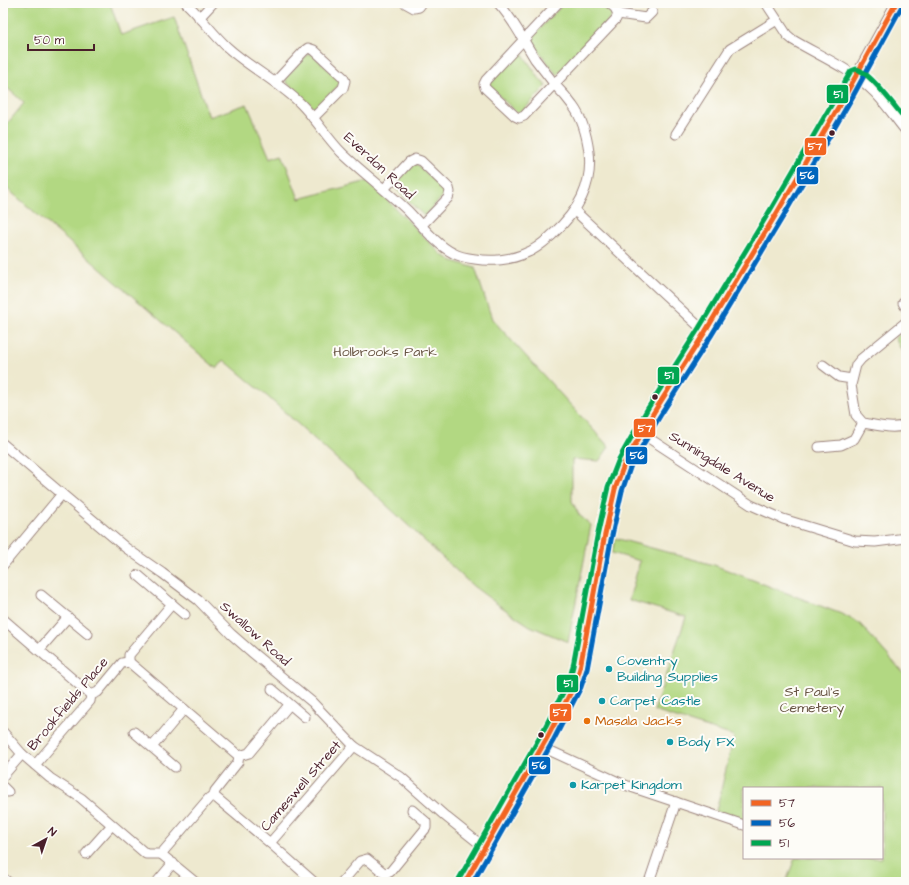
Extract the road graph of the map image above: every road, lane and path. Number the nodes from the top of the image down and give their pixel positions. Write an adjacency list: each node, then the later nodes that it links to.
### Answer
1 (186, 3): 12 (street, Everdon Road)
2 (213, 3): 12 (street)
3 (406, 3): 4 (street)
4 (422, 3)
5 (498, 3): 14 (street, Everdon Road)
6 (558, 3): 14 (street)
7 (609, 3): 11 (street)
8 (766, 3): 13 (street)
9 (896, 3): 15 (street)
10 (652, 12): 11 (street)
11 (618, 14): 17 (street)
12 (199, 18): 16 (street, Everdon Road)
13 (777, 20): 15 (street); 20 (street)
14 (524, 40): 17 (street, Everdon Road); 17 (street)
15 (856, 76): 19 (street); 25 (street)
16 (274, 82): 18 (street, Everdon Road); 18 (street)
17 (554, 84): 22 (street, Everdon Road)
18 (313, 118): 21 (street, Everdon Road)
19 (906, 131)
20 (676, 134)
21 (384, 189): 23 (street, Everdon Road); 23 (street)
22 (574, 211): 23 (street, Everdon Road); 25 (street)
23 (422, 225)
24 (906, 322): 27 (street)
25 (704, 332): 30 (street)
26 (823, 364): 27 (street)
27 (852, 379): 28 (street)
28 (863, 423): 29 (street); 32 (street)
29 (906, 424)
30 (641, 433): 34 (street, Sunningdale Avenue); 53 (street)
31 (3, 444): 33 (street, Swallow Road)
32 (820, 447)
33 (62, 494): 35 (street); 52 (street, Swallow Road)
34 (906, 538)
35 (3, 565)
36 (138, 575): 38 (street)
37 (41, 595): 40 (street)
38 (172, 604): 39 (street); 44 (street, Brookfields Place)
39 (185, 615)
40 (68, 617): 42 (street); 43 (street)
41 (3, 619): 43 (street)
42 (88, 634)
43 (39, 650): 46 (street)
44 (129, 662): 46 (street, Brookfields Place); 48 (street)
45 (272, 689): 47 (street)
46 (91, 695): 57 (street, Brookfields Place)
47 (289, 704): 49 (street); 56 (street)
48 (184, 709): 54 (street); 56 (street)
49 (305, 717)
50 (3, 732): 55 (street)
51 (134, 732): 54 (street)
52 (354, 746): 65 (street, Cameswell Street); 66 (street, Swallow Road)
53 (542, 747): 61 (street); 66 (street)
54 (152, 748): 58 (street)
55 (22, 754): 57 (street); 59 (street)
56 (239, 756): 60 (street)
57 (35, 765): 63 (street)
58 (175, 767)
59 (3, 776)
60 (214, 796): 65 (street, Cameswell Street); 68 (street)
61 (676, 802): 64 (street); 77 (street)
62 (412, 810): 75 (street)
63 (112, 824): 67 (street); 68 (street)
64 (743, 825)
65 (270, 843): 74 (street)
66 (485, 848): 76 (street)
67 (86, 854)
68 (161, 854): 69 (street)
69 (172, 863): 72 (street); 73 (street)
70 (3, 878): 71 (street)
71 (8, 882)
72 (157, 882)
73 (195, 882)
74 (314, 882)
75 (342, 882)
76 (465, 882)
77 (649, 882)

